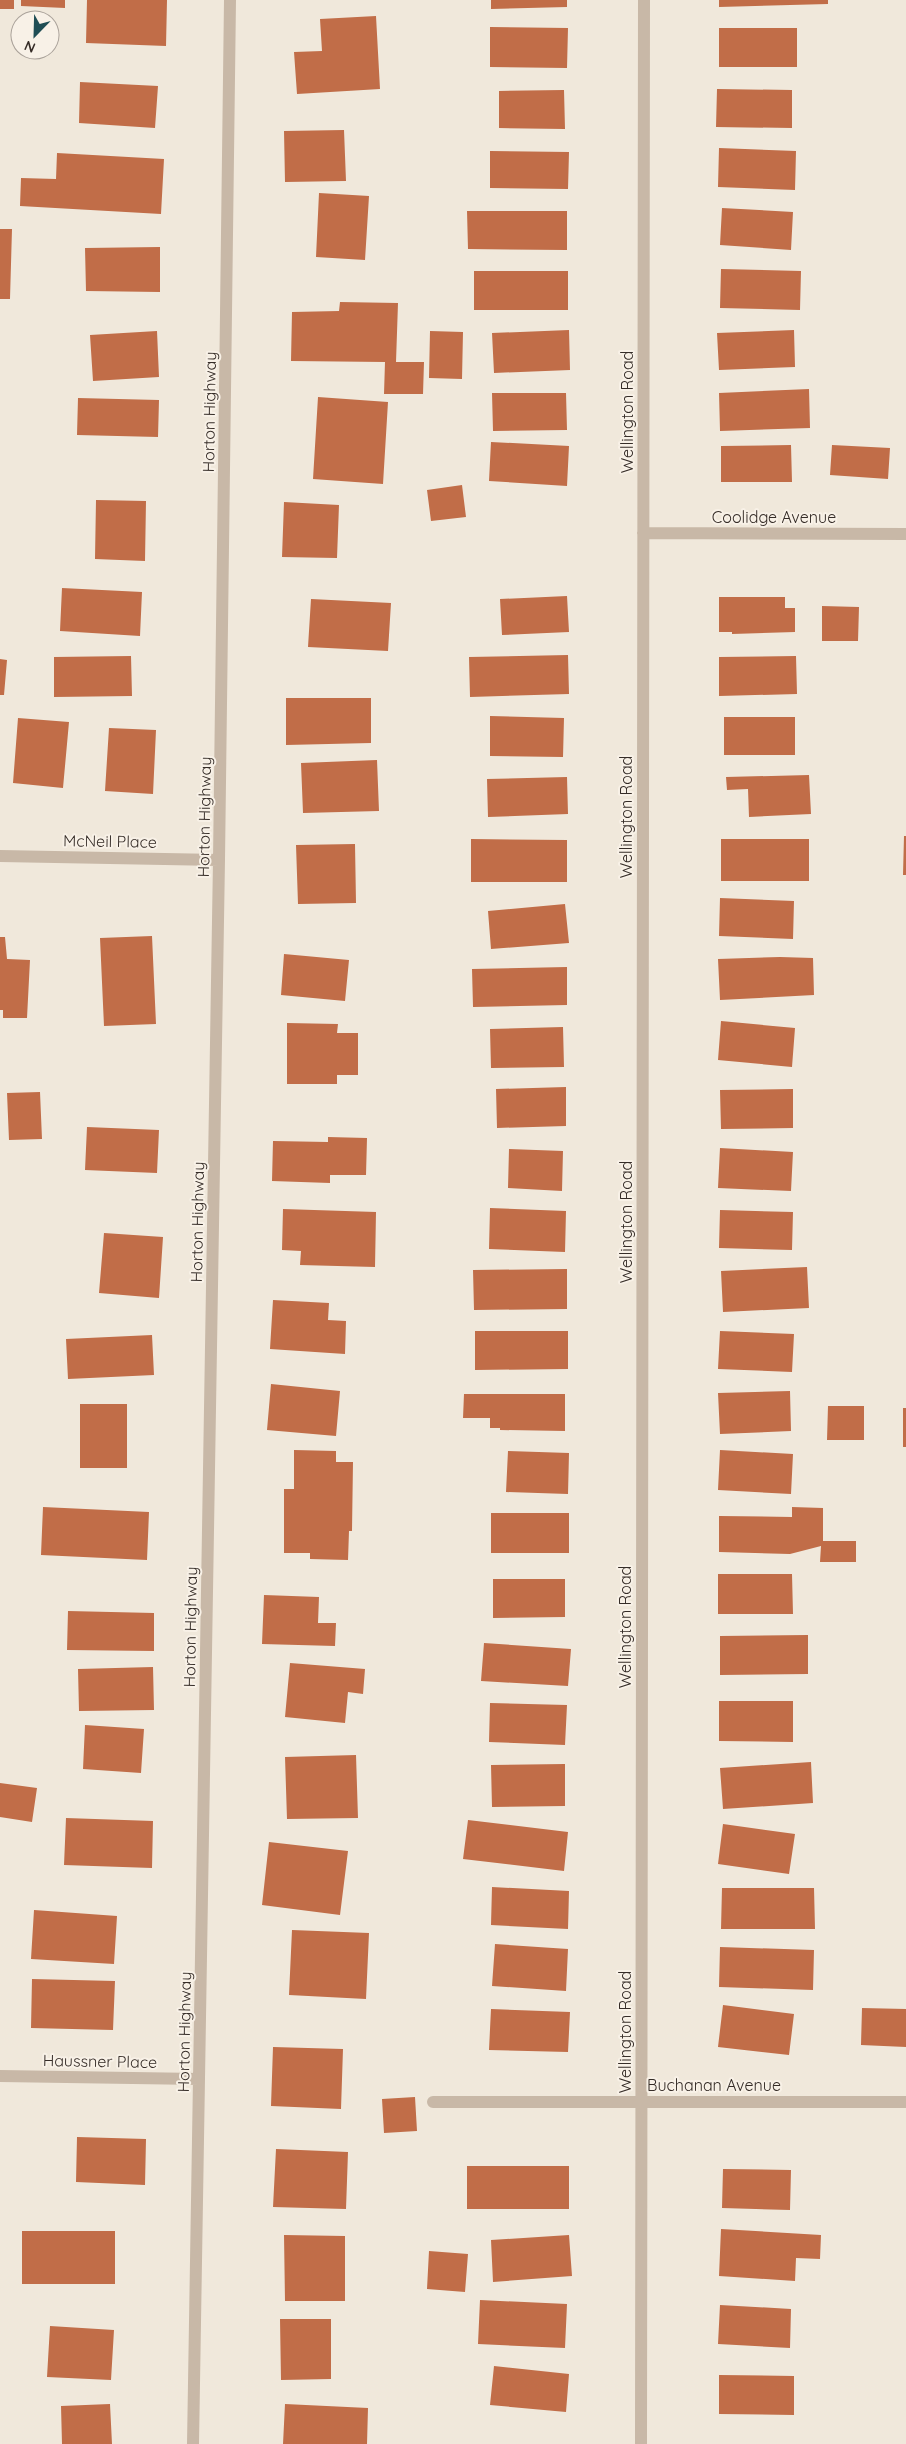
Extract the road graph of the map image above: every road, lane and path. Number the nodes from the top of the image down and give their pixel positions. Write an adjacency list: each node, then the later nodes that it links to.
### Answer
1 (230, 0): 6 (street, Horton Highway)
2 (644, 0): 3 (street, Wellington Road)
3 (643, 533): 4 (street, Coolidge Avenue); 10 (street, Wellington Road)
4 (906, 534)
5 (0, 856): 6 (street, McNeil Place)
6 (219, 860): 8 (street, Horton Highway)
7 (0, 2076): 8 (street, Haussner Place)
8 (199, 2079): 12 (street, Horton Highway)
9 (433, 2102): 10 (street, Buchanan Avenue)
10 (641, 2102): 11 (street, Buchanan Avenue); 13 (street, Wellington Road)
11 (906, 2102)
12 (193, 2444)
13 (641, 2444)

